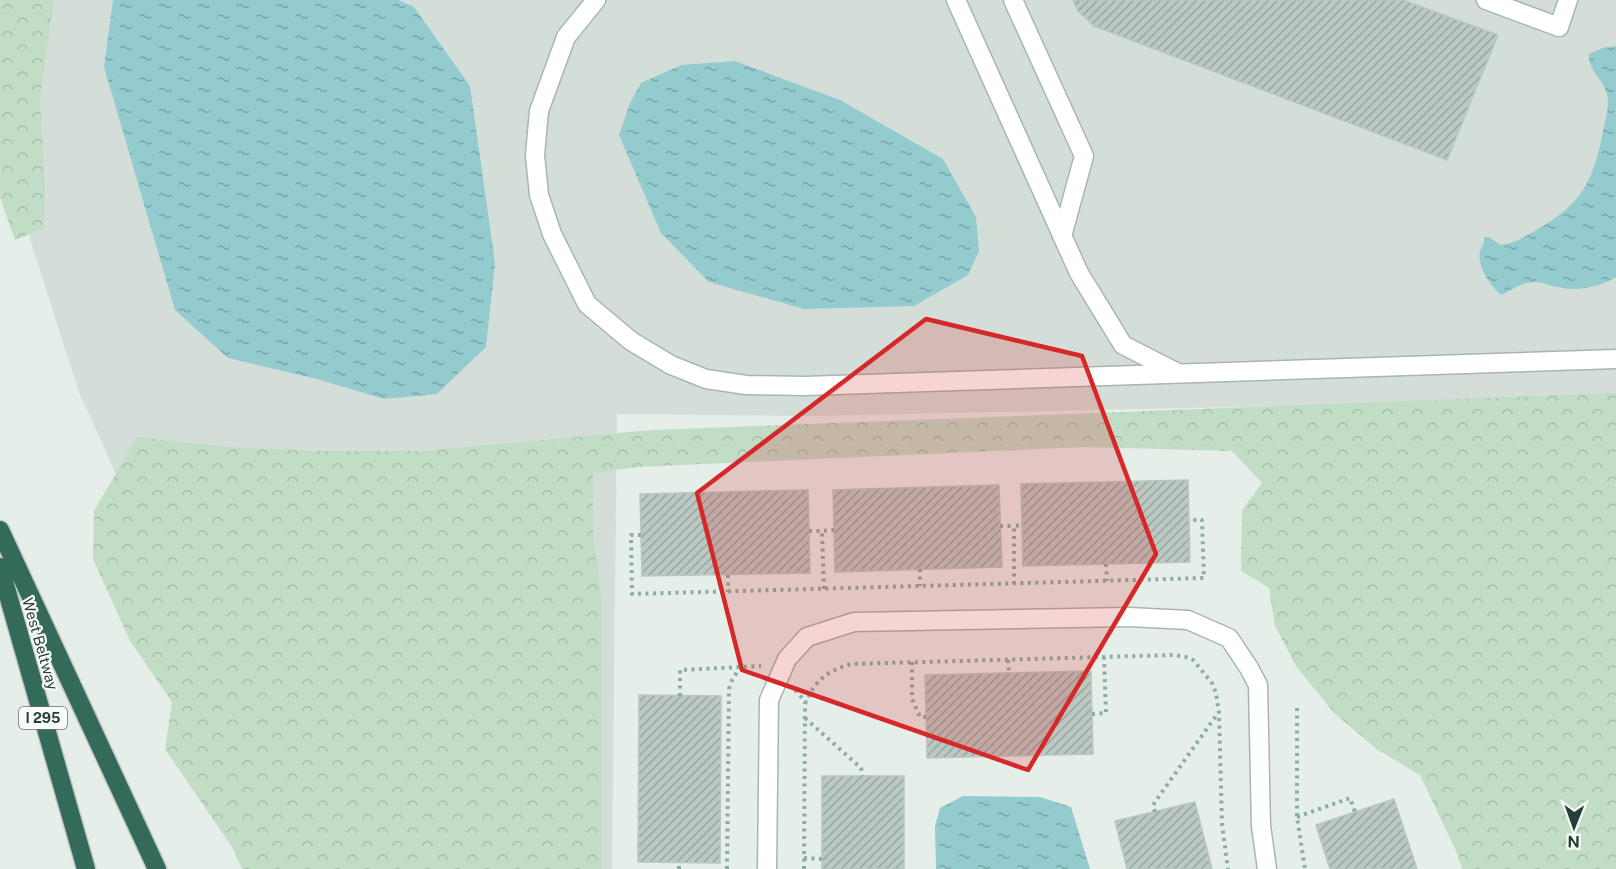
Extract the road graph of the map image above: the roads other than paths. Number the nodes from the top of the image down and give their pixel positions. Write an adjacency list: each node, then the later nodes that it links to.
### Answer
1 (580, 0): 7 (lane)
2 (596, 0): 7 (lane)
3 (956, 0): 8 (lane)
4 (1013, 0): 8 (lane)
5 (1486, 0): 6 (lane)
6 (1568, 0)
7 (578, 21): 10 (lane)
8 (1062, 236): 10 (lane)
9 (1616, 359): 10 (lane)
10 (1179, 374)
11 (0, 530): 14 (highway)
12 (0, 567): 13 (highway, West Beltway / I 295)
13 (86, 869)
14 (157, 869)
15 (767, 869): 16 (lane)
16 (1267, 869)

